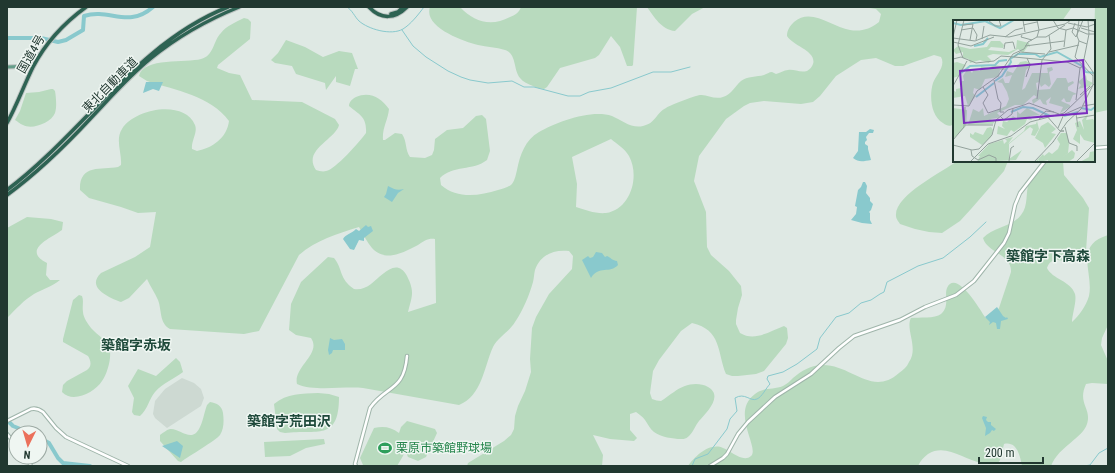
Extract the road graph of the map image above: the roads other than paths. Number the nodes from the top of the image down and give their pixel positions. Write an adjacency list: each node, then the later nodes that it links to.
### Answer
1 (86, 7): 10 (highway, 国道4号)
2 (224, 7): 9 (highway)
3 (228, 7): 9 (highway, 東北自動車道)
4 (239, 7): 17 (highway, 東北自動車道)
5 (369, 7): 8 (highway)
6 (372, 7): 7 (highway)
7 (403, 7)
8 (408, 7)
9 (206, 17): 16 (highway, 東北自動車道)
10 (33, 66): 11 (main road); 12 (highway, 国道4号)
11 (7, 67)
12 (7, 123)
13 (1108, 147): 14 (street)
14 (1095, 148)
15 (1044, 162): 22 (street)
16 (7, 190)
17 (7, 195)
18 (407, 356): 21 (street)
19 (7, 421): 20 (street)
20 (128, 466)
21 (356, 466)
22 (710, 466)

